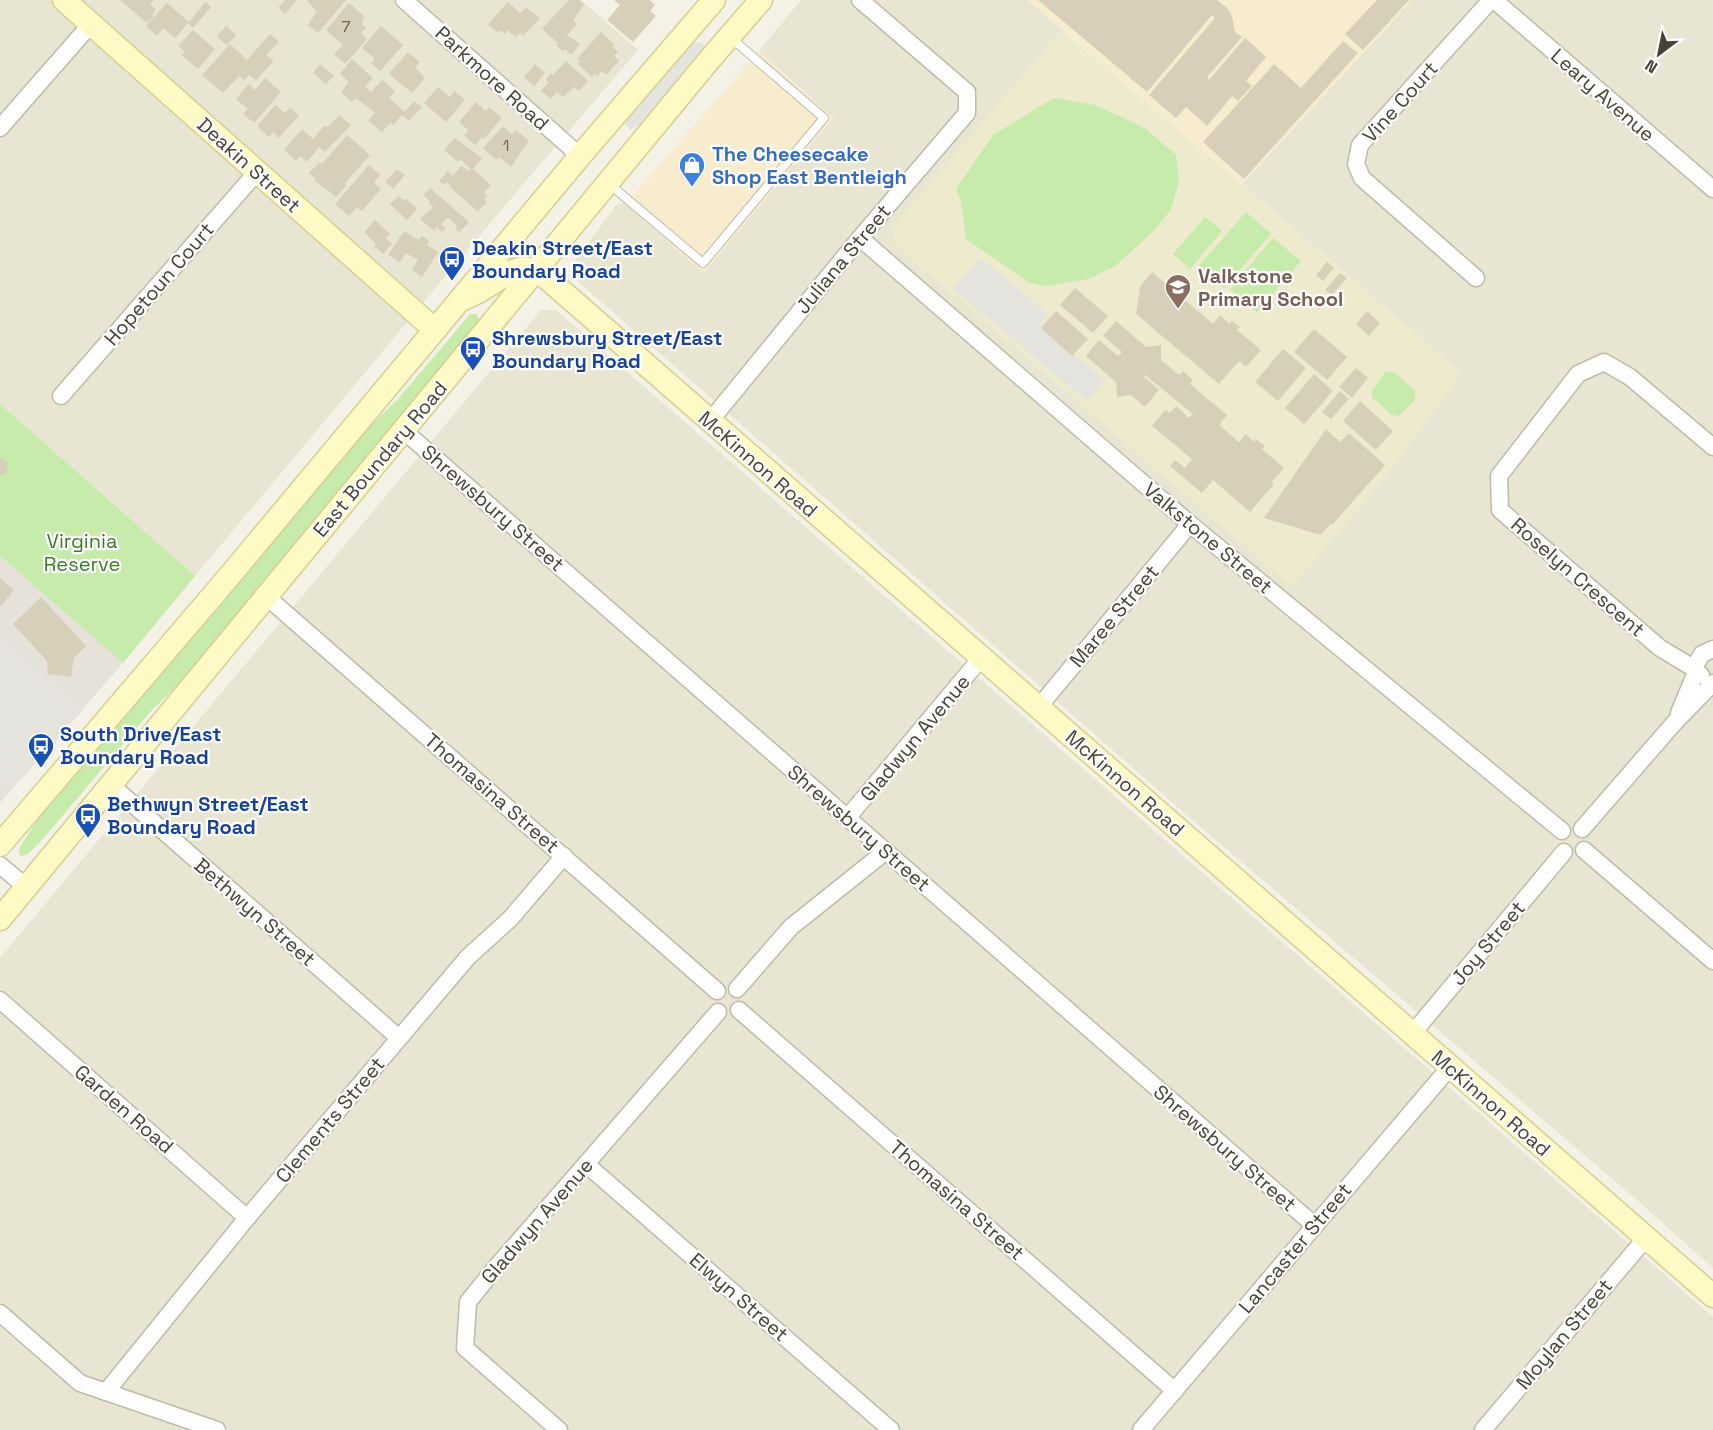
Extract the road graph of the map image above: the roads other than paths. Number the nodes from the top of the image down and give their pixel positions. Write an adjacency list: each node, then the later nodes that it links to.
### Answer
1 (64, 0): 7 (main road, Deakin Street)
2 (404, 0): 10 (street, Parkmore Road)
3 (714, 0): 10 (main road, East Boundary Road)
4 (761, 0): 8 (main road, East Boundary Road)
5 (860, 0): 14 (street, Juliana Street)
6 (1492, 0): 13 (street, Leary Avenue); 16 (street, Vine Court)
7 (91, 24): 9 (street); 11 (main road, Deakin Street)
8 (730, 36): 12 (main road, East Boundary Road); 12 (lane)
9 (0, 128)
10 (580, 156): 17 (main road, East Boundary Road)
11 (257, 172): 19 (main road, Deakin Street); 20 (street, Hopetoun Court)
12 (608, 183): 15 (main road, East Boundary Road)
13 (1713, 189)
14 (860, 238): 21 (street, Juliana Street); 24 (street, Valkstone Street)
15 (536, 271): 17 (main road); 18 (main road, East Boundary Road); 21 (main road, McKinnon Road)
16 (1476, 278)
17 (459, 302): 18 (main road); 19 (main road, East Boundary Road)
18 (494, 321): 22 (main road, East Boundary Road)
19 (435, 330): 34 (main road, East Boundary Road)
20 (60, 396)
21 (710, 421): 28 (main road, McKinnon Road)
22 (404, 431): 25 (main road, East Boundary Road); 36 (street, Shrewsbury Street)
23 (1713, 447): 26 (street, Roselyn Crescent)
24 (1190, 524): 31 (street, Maree Street); 38 (street, Valkstone Street)
25 (267, 597): 33 (main road, East Boundary Road); 43 (street, Thomasina Street)
26 (1660, 648): 27 (street, Roselyn Crescent); 29 (street, Roselyn Crescent)
27 (1710, 650): 29 (street)
28 (981, 658): 31 (main road, McKinnon Road); 36 (street, Gladwyn Avenue)
29 (1696, 670): 30 (street, Roselyn Crescent); 32 (street)
30 (1713, 681): 32 (street)
31 (1038, 708): 53 (main road, McKinnon Road)
32 (1675, 722): 37 (street)
33 (111, 785): 45 (main road, East Boundary Road); 54 (street, Bethwyn Street)
34 (28, 812): 35 (main road); 39 (main road, East Boundary Road)
35 (0, 814)
36 (848, 818): 41 (street, Shrewsbury Street)
37 (1582, 829): 38 (street); 40 (street)
38 (1562, 831): 42 (street)
39 (0, 845)
40 (1584, 850): 42 (street); 47 (street)
41 (886, 851): 48 (street); 58 (street, Shrewsbury Street)
42 (1564, 852): 53 (street, Joy Street)
43 (564, 856): 49 (street, Thomasina Street); 54 (street, Clements Street)
44 (0, 865): 45 (street)
45 (26, 887): 46 (main road, East Boundary Road)
46 (0, 919)
47 (1713, 961)
48 (737, 989): 49 (street); 51 (street)
49 (717, 991): 52 (street)
50 (0, 1000): 57 (street, Garden Road)
51 (739, 1010): 52 (street); 62 (street, Thomasina Street)
52 (718, 1012): 56 (street, Gladwyn Avenue)
53 (1412, 1034): 55 (main road, McKinnon Road)
54 (399, 1038): 57 (street, Clements Street)
55 (1450, 1067): 58 (street, Lancaster Street); 59 (main road, McKinnon Road)
56 (586, 1164): 65 (street, Gladwyn Avenue); 66 (street, Elwyn Street)
57 (248, 1218): 63 (street, Clements Street)
58 (1314, 1226): 62 (street, Lancaster Street)
59 (1646, 1238): 60 (main road, McKinnon Road); 68 (street, Moylan Street)
60 (1713, 1296)
61 (0, 1313): 63 (street)
62 (1175, 1391): 67 (street, Lancaster Street)
63 (106, 1392): 64 (street)
64 (206, 1428)
65 (559, 1430)
66 (891, 1430)
67 (1142, 1430)
68 (1483, 1430)

